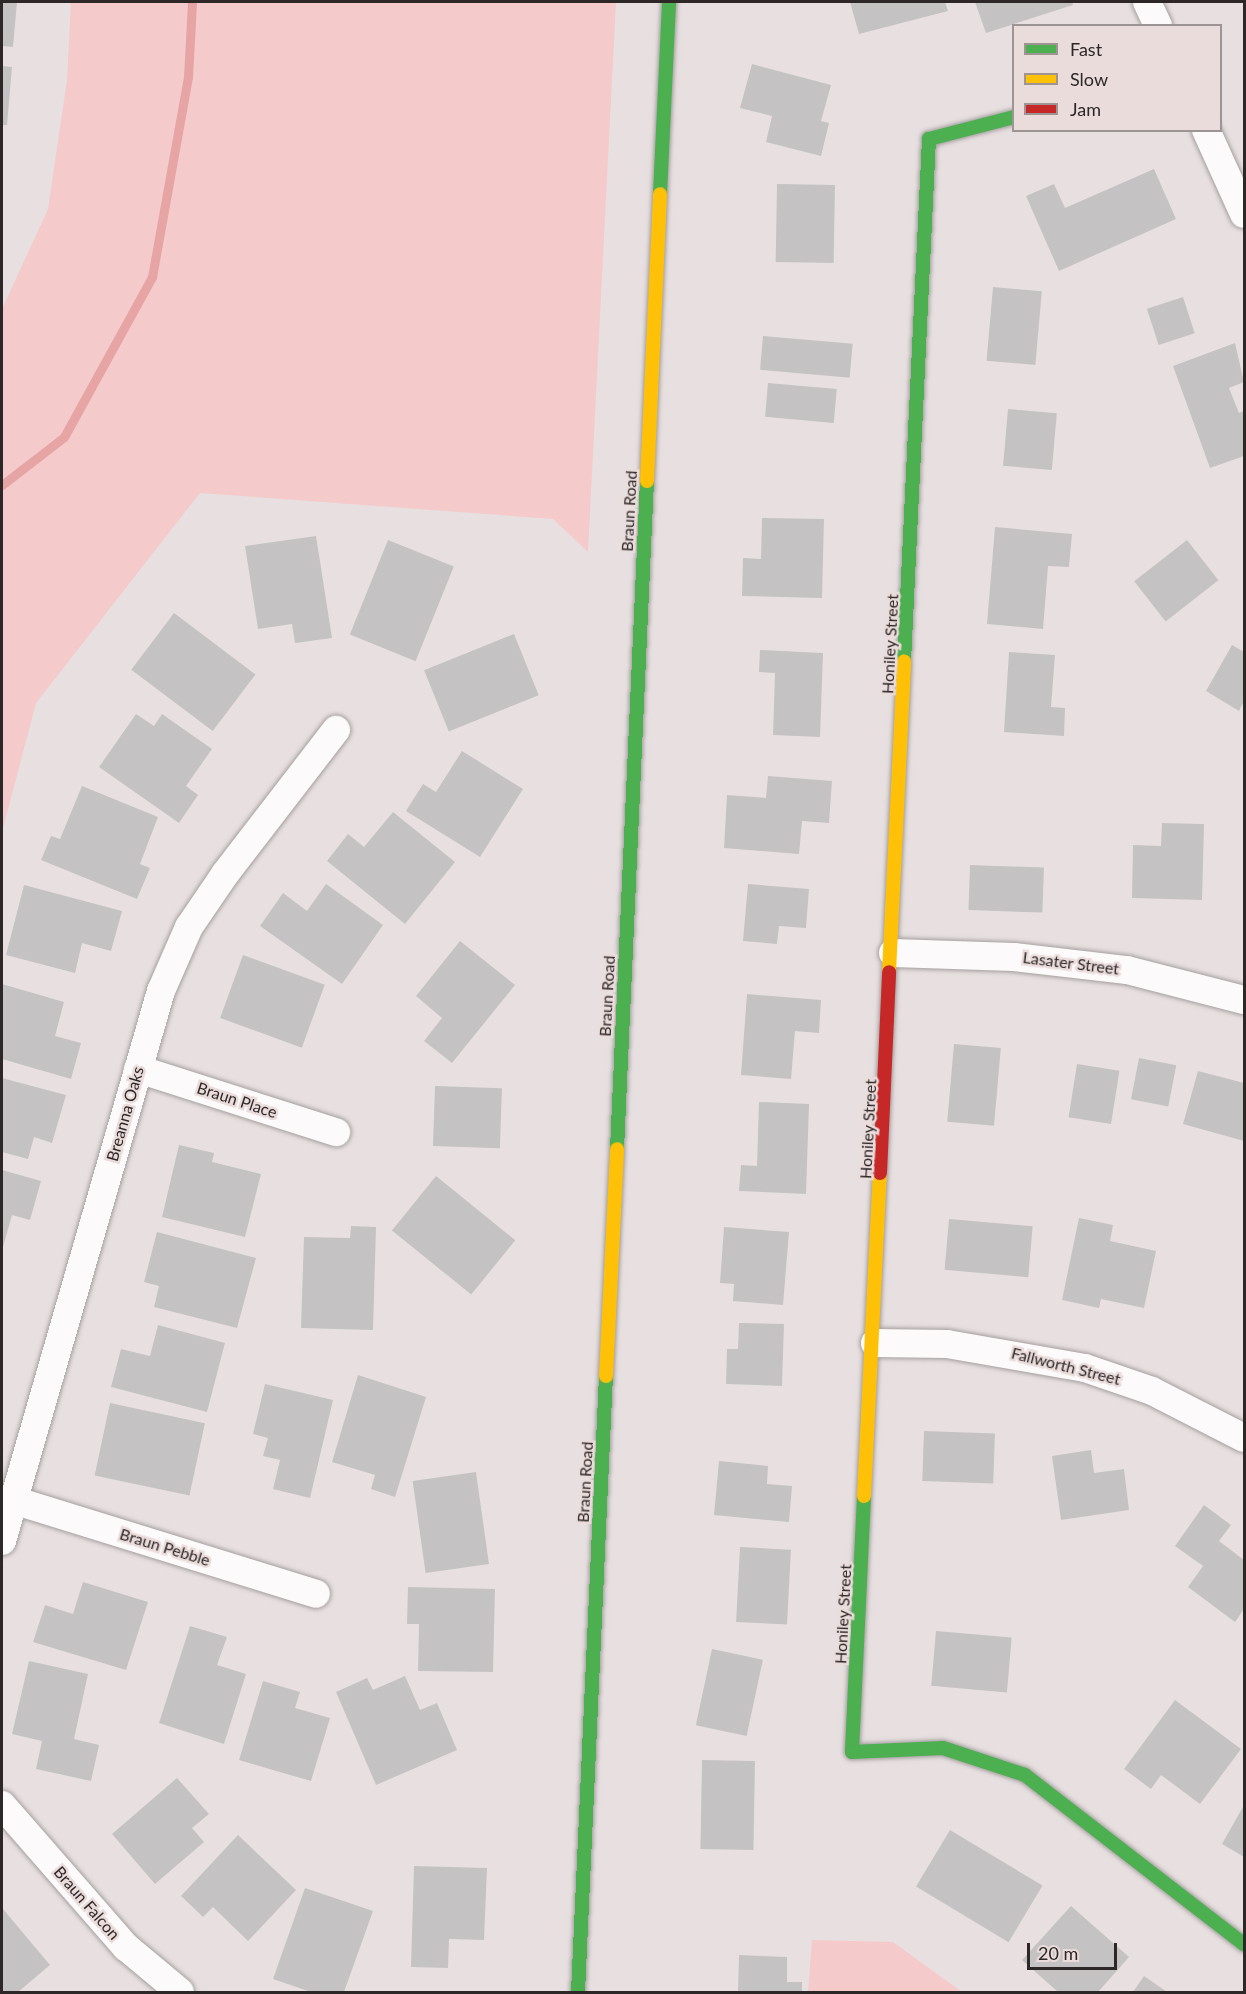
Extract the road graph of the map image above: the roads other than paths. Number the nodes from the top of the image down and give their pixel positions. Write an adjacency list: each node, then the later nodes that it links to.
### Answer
1 (669, 2): 20 (street, Braun Road)
2 (1147, 2): 3 (street)
3 (1157, 24)
4 (1012, 118): 8 (street, Honiley Street)
5 (1207, 132): 6 (street)
6 (1245, 214)
7 (336, 730): 10 (street, Breanna Oaks)
8 (893, 954): 9 (street, Lasater Street); 12 (street, Honiley Street)
9 (1245, 1000)
10 (138, 1069): 11 (street, Braun Place); 14 (street, Breanna Oaks)
11 (336, 1132)
12 (874, 1342): 13 (street, Fallworth Street); 18 (street, Honiley Street)
13 (1245, 1438)
14 (13, 1500): 15 (street, Breanna Oaks); 16 (street, Braun Pebble)
15 (2, 1540)
16 (316, 1594)
17 (2, 1805): 19 (street, Braun Falcon)
18 (1245, 1944)
19 (180, 1992)
20 (578, 1992)

